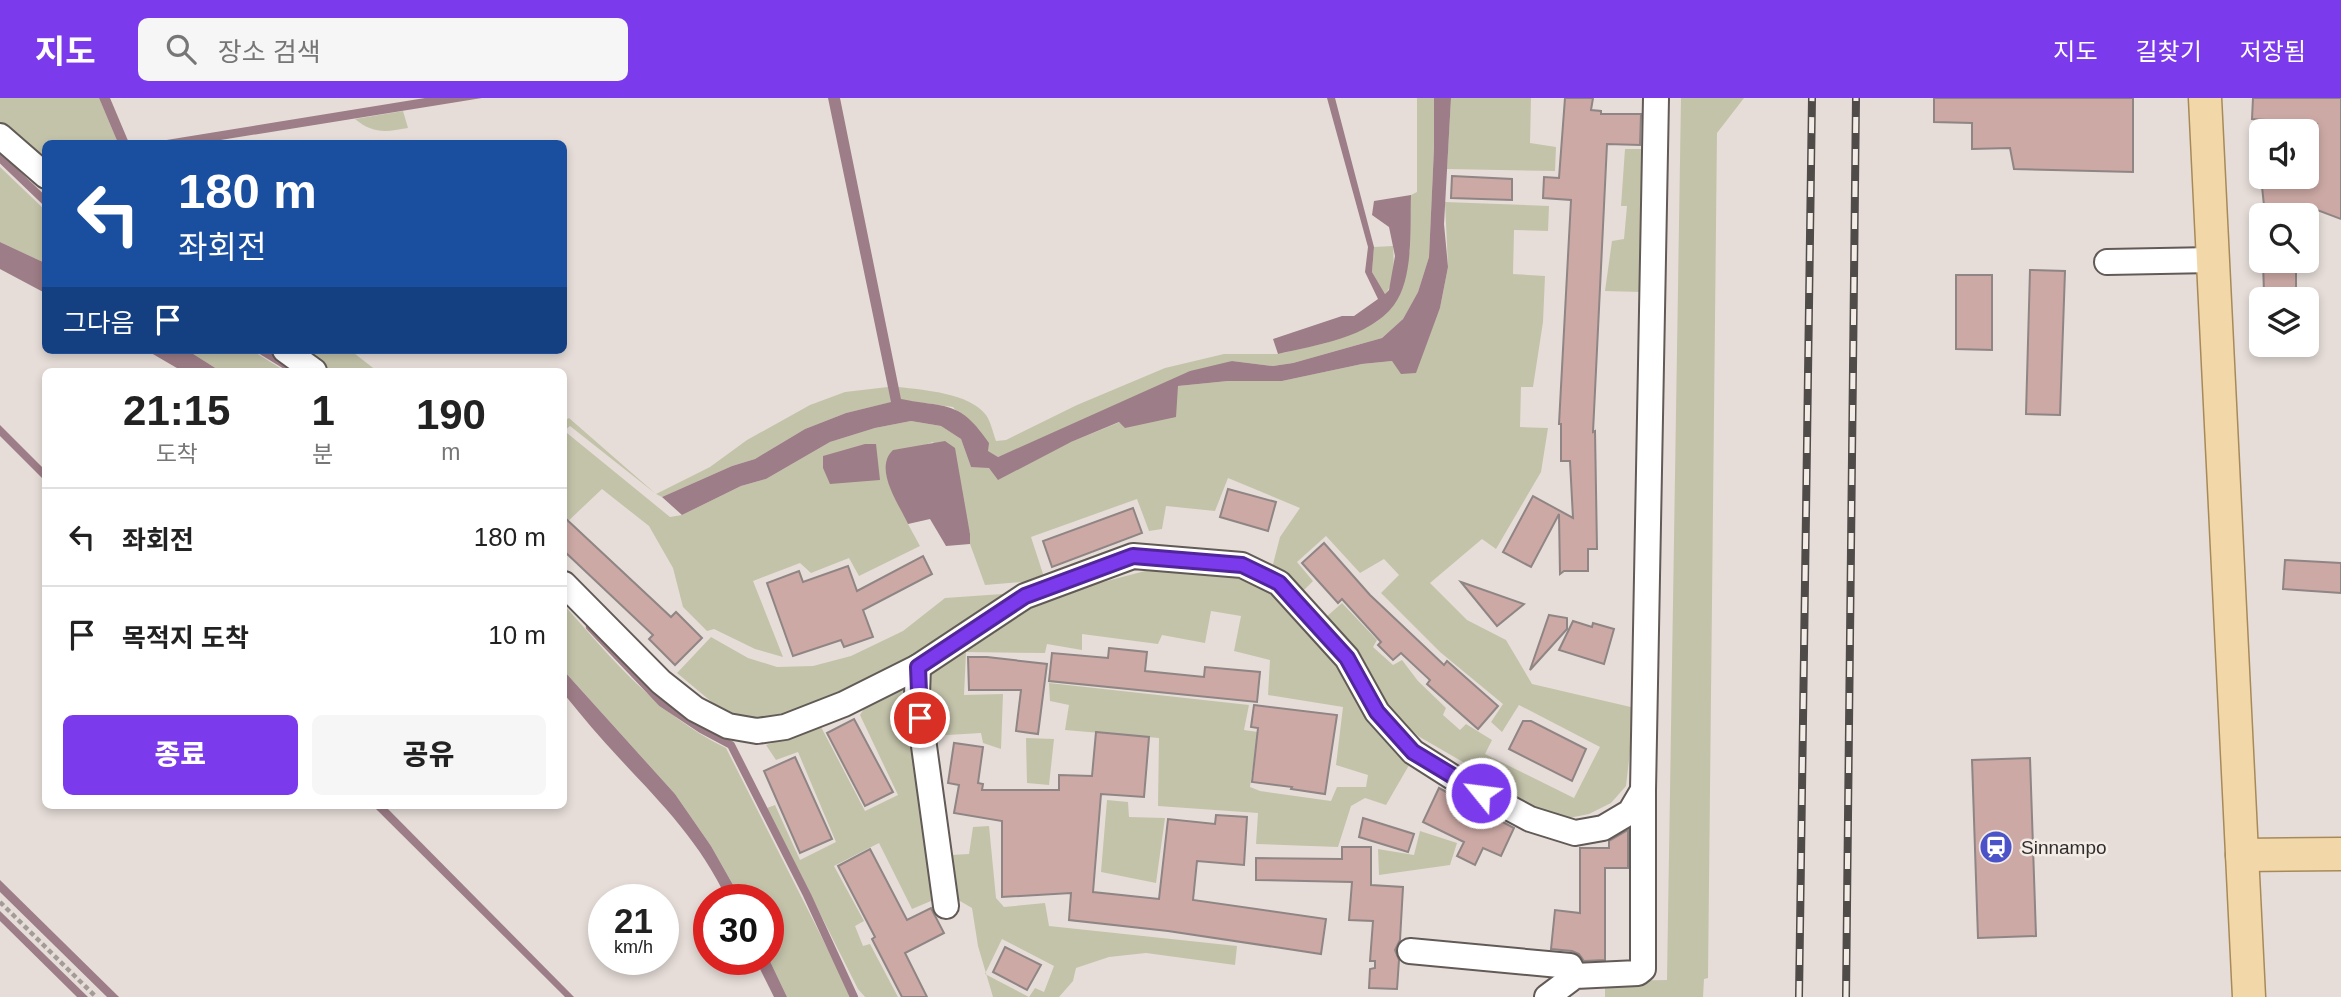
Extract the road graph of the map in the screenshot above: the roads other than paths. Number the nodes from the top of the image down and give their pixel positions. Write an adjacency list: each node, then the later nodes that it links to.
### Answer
1 (1656, 98): 11 (street)
2 (2206, 98): 5 (main road)
3 (0, 136): 4 (street)
4 (42, 173)
5 (2213, 260): 6 (street); 13 (main road)
6 (2107, 262)
7 (291, 354): 8 (street)
8 (310, 368)
9 (567, 587): 10 (street)
10 (918, 667): 11 (street); 14 (street)
11 (1643, 790): 16 (street)
12 (2341, 854): 13 (main road)
13 (2242, 855): 18 (main road)
14 (946, 906)
15 (1410, 951): 16 (street)
16 (1575, 976): 17 (street)
17 (1548, 997)
18 (2249, 997)

